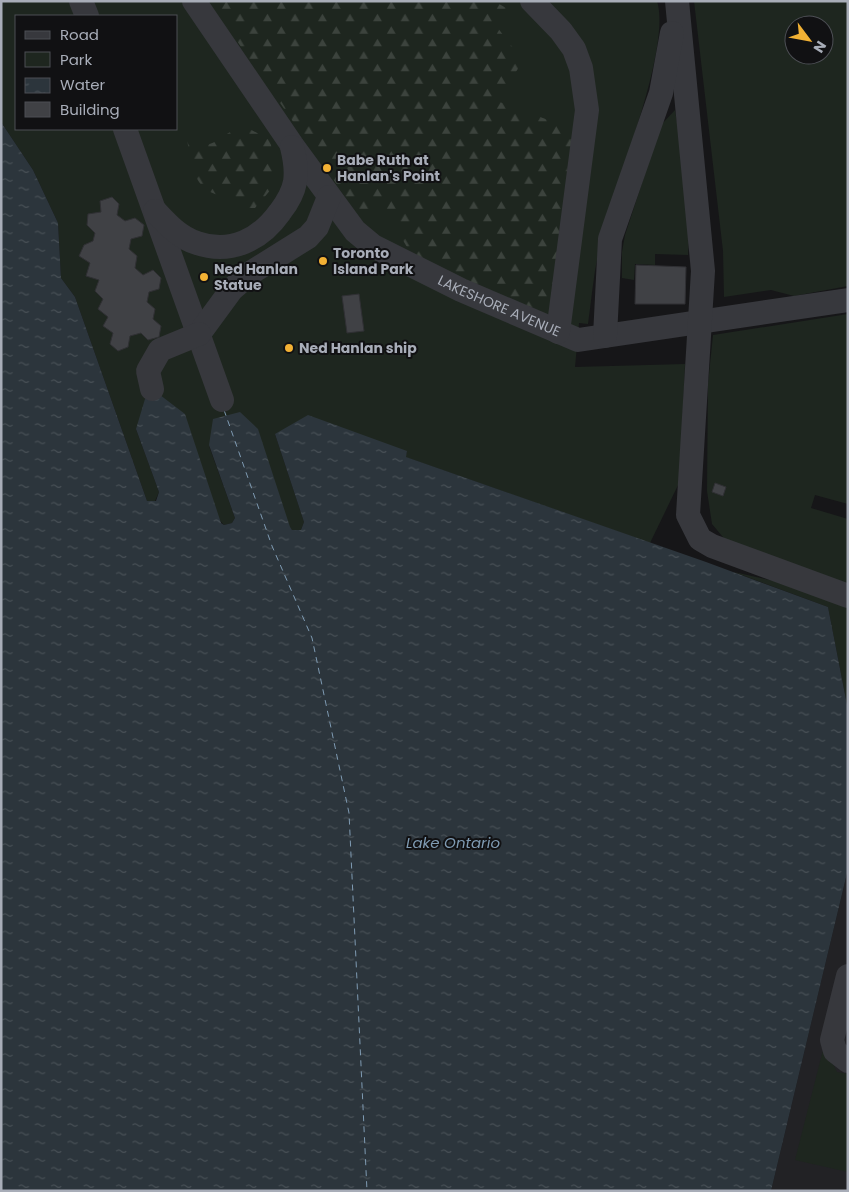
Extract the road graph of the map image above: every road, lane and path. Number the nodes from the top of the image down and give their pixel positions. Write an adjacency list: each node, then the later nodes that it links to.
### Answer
1 (82, 1): 5 (lane)
2 (194, 1): 7 (lane, LAKESHORE AVENUE)
3 (532, 1): 13 (lane)
4 (677, 2): 11 (lane); 14 (lane)
5 (88, 15)
6 (125, 130): 9 (lane, LAKESHORE AVENUE)
7 (292, 145): 8 (lane, LAKESHORE AVENUE); 9 (lane, LAKESHORE AVENUE)
8 (329, 197): 12 (lane); 13 (lane, LAKESHORE AVENUE)
9 (151, 206): 12 (lane, LAKESHORE AVENUE)
10 (848, 300): 11 (lane)
11 (700, 323): 14 (lane); 17 (lane)
12 (199, 334): 15 (lane); 16 (lane, LAKESHORE AVENUE)
13 (568, 336): 14 (lane)
14 (605, 336)
15 (152, 389)
16 (222, 400)
17 (848, 596)
18 (848, 976): 19 (lane)
19 (848, 1061)

